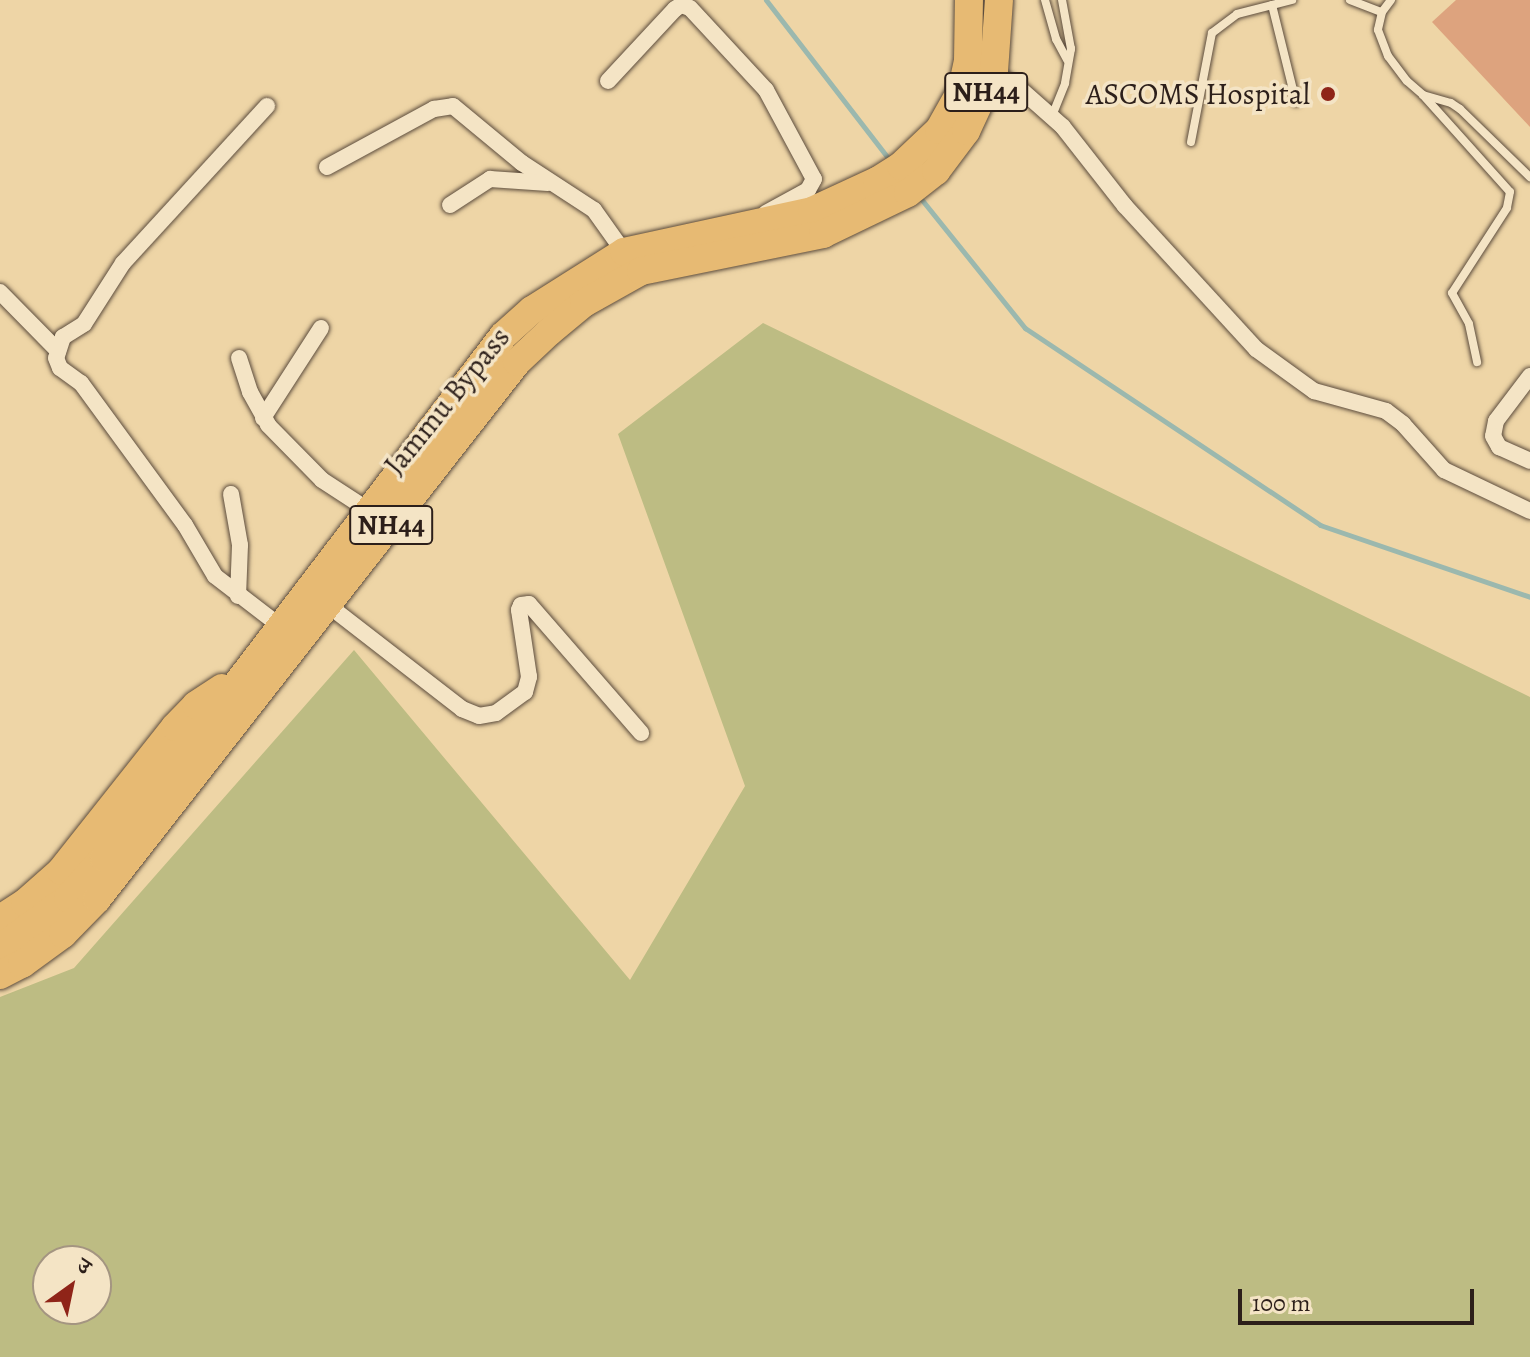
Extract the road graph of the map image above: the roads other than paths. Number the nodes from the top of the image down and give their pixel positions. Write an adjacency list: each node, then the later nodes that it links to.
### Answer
1 (969, 0): 11 (highway, Jammu Bypass / NH44)
2 (999, 0): 11 (highway, Jammu Bypass / NH44)
3 (1045, 0): 10 (lane)
4 (1062, 0): 10 (lane)
5 (1292, 0): 8 (lane)
6 (1350, 0): 9 (lane)
7 (1391, 0): 9 (lane)
8 (1272, 5): 14 (lane); 17 (lane)
9 (1382, 12): 13 (lane)
10 (1067, 60): 16 (lane)
11 (981, 66): 16 (street); 21 (highway, Jammu Bypass / NH44)
12 (608, 81): 23 (street)
13 (1423, 95): 19 (lane); 29 (lane)
14 (1296, 102)
15 (267, 106): 27 (street)
16 (1052, 116): 35 (street)
17 (1191, 142)
18 (327, 167): 20 (street)
19 (1530, 177)
20 (553, 183): 22 (street); 24 (street)
21 (863, 203): 23 (highway, Jammu Bypass / NH44); 37 (highway, Jammu Bypass / NH44)
22 (450, 205)
23 (752, 224): 24 (highway, Jammu Bypass / NH44)
24 (624, 252): 34 (highway, Jammu Bypass / NH44)
25 (0, 292): 27 (street)
26 (321, 328): 31 (street)
27 (58, 351): 36 (street)
28 (239, 358): 31 (street)
29 (1477, 362)
30 (1530, 376): 32 (street)
31 (263, 418): 34 (street)
32 (1530, 461)
33 (231, 494): 36 (street)
34 (368, 510): 38 (highway, Jammu Bypass / NH44)
35 (1530, 511)
36 (238, 596): 38 (street)
37 (328, 605): 40 (street); 43 (highway, Jammu Bypass / NH44)
38 (280, 626): 39 (highway, Jammu Bypass / NH44)
39 (241, 678): 41 (highway); 42 (highway, Jammu Bypass / NH44)
40 (641, 733)
41 (0, 919)
42 (0, 948)
43 (0, 975)

